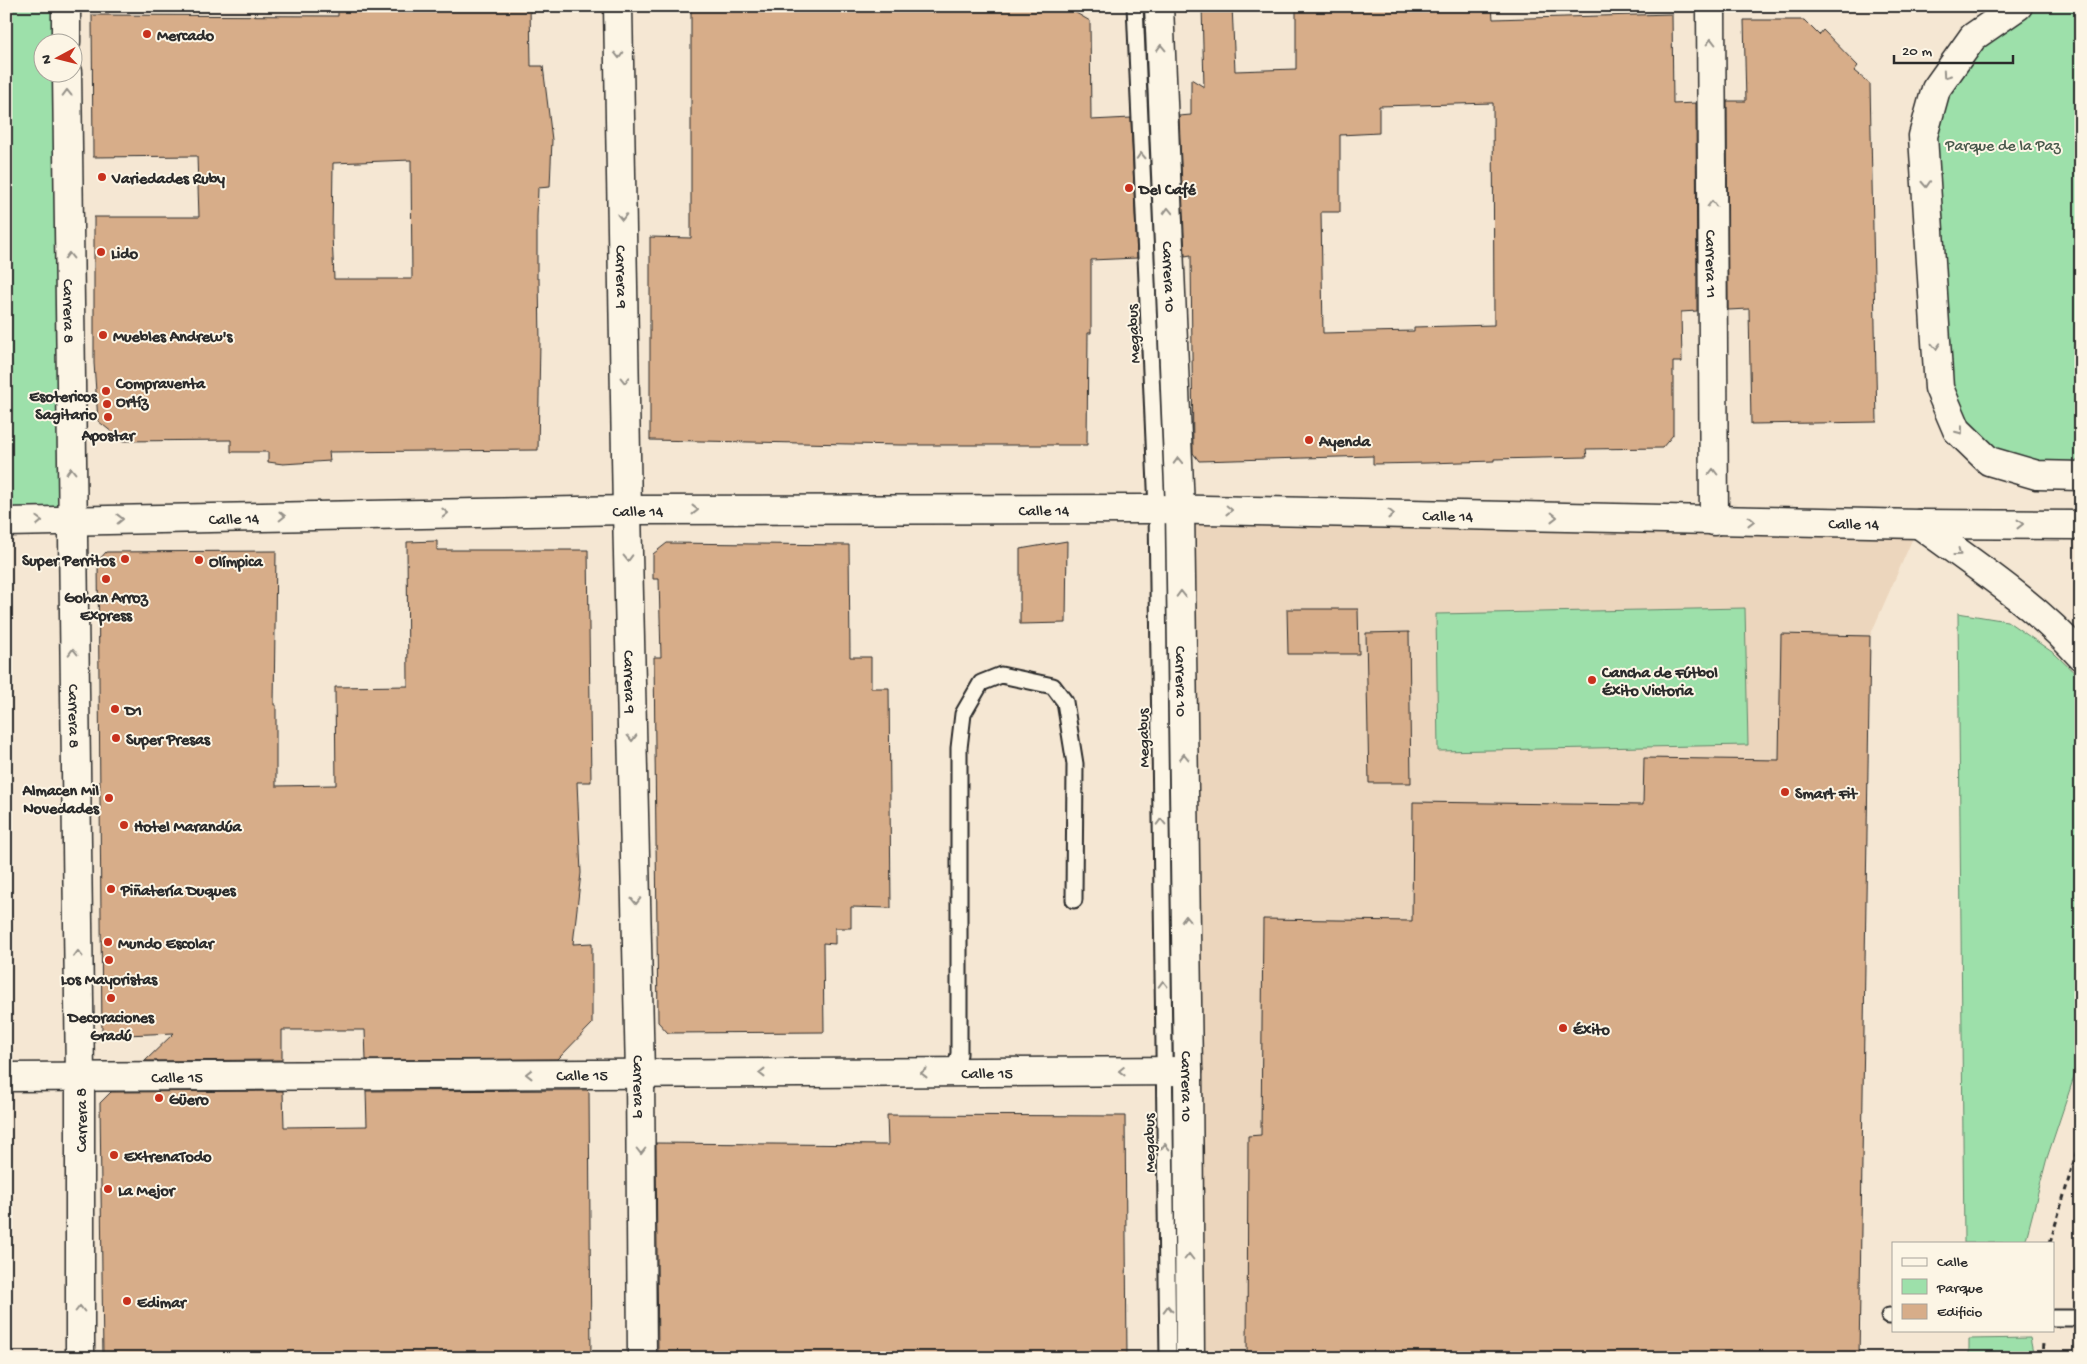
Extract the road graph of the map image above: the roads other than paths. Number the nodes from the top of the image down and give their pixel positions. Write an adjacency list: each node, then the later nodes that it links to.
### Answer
1 (66, 6): 7 (street)
2 (618, 6): 11 (street, Carrera 9, one-way to 11)
3 (1135, 6): 10 (lane, Megabus, one-way to 3)
4 (1159, 6): 10 (street, Carrera 10, one-way to 4)
5 (1711, 6): 13 (street, Carrera 11, one-way to 5)
6 (2018, 6): 9 (street, one-way to 9)
7 (66, 32)
8 (67, 82): 12 (street, Carrera 8, one-way to 8)
9 (2081, 476)
10 (1168, 509): 11 (street, Calle 14, one-way to 10); 13 (street, Calle 14, one-way to 13); 19 (street, Carrera 10, one-way to 10)
11 (627, 510): 12 (street, Calle 14, one-way to 11); 21 (street, Carrera 9, one-way to 21)
12 (71, 520): 14 (street, Calle 14, one-way to 12); 23 (street, Carrera 8, one-way to 12)
13 (1714, 521): 15 (street, Calle 14, one-way to 15)
14 (6, 522)
15 (1919, 524): 16 (street, Calle 14, one-way to 16); 17 (street, one-way to 17)
16 (2081, 525)
17 (2081, 656)
18 (1074, 900): 20 (lane)
19 (1176, 1071): 20 (street, Calle 15, one-way to 20); 28 (lane, Megabus, one-way to 19); 29 (street, Carrera 10, one-way to 19)
20 (954, 1073): 21 (street, Calle 15, one-way to 21)
21 (640, 1074): 23 (street, Calle 15, one-way to 23); 27 (street, Carrera 9, one-way to 27)
22 (6, 1077): 23 (street, Calle 15)
23 (80, 1077): 26 (street, Carrera 8, one-way to 23)
24 (2054, 1318): 25 (lane)
25 (2081, 1318)
26 (80, 1358)
27 (642, 1358)
28 (1168, 1358)
29 (1190, 1358)

